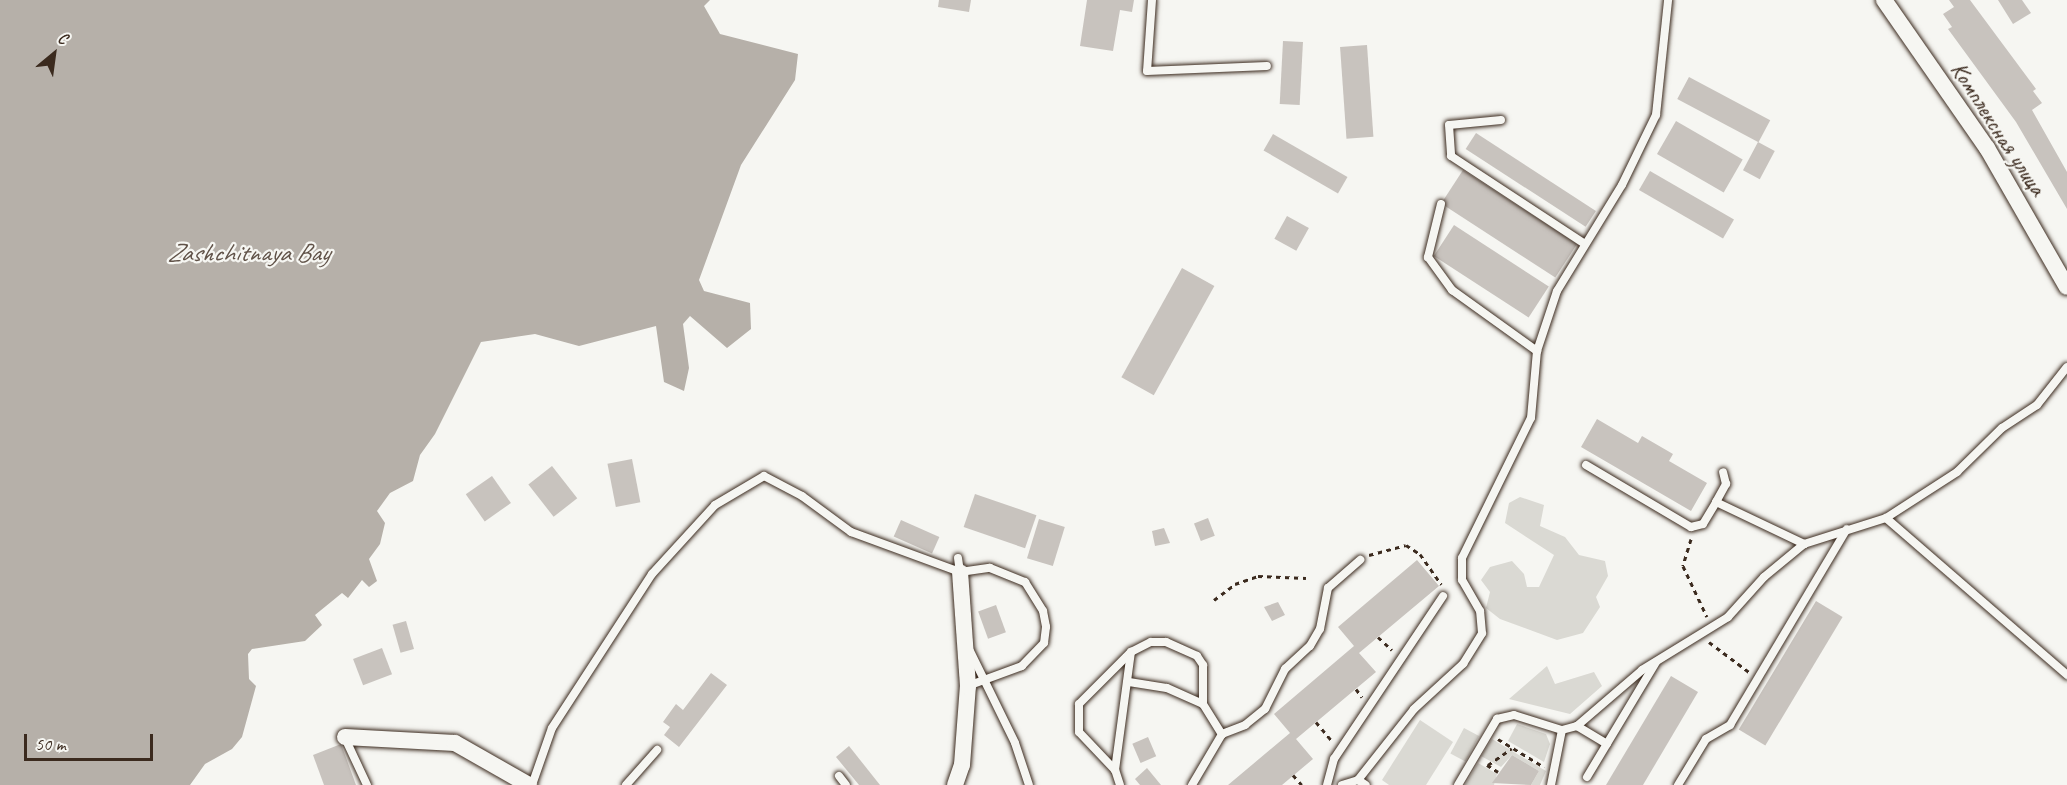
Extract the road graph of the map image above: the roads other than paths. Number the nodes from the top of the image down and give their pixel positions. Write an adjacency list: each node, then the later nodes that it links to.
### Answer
1 (1152, 0): 4 (lane)
2 (1668, 0): 7 (lane)
3 (1884, 0): 8 (street, Комплексная улица)
4 (1267, 66)
5 (1501, 120): 7 (lane)
6 (1441, 204): 9 (lane)
7 (1585, 244): 9 (lane)
8 (2067, 287)
9 (1537, 351): 35 (lane)
10 (2067, 367): 14 (lane)
11 (1586, 465): 13 (lane)
12 (1724, 472): 13 (lane)
13 (1716, 502): 16 (lane)
14 (1886, 518): 15 (lane); 22 (lane)
15 (1847, 529): 16 (lane); 48 (lane)
16 (1804, 544): 21 (lane)
17 (1360, 560): 28 (lane)
18 (959, 565): 24 (street); 24 (lane); 37 (lane)
19 (1444, 594): 44 (lane)
20 (1131, 652): 23 (lane); 25 (lane); 32 (lane)
21 (1656, 660): 26 (lane); 30 (lane)
22 (2067, 675)
23 (1129, 682): 25 (lane); 32 (lane)
24 (976, 683): 40 (street); 41 (lane)
25 (1203, 704): 28 (lane)
26 (1577, 726): 27 (lane); 30 (lane)
27 (1563, 730): 46 (lane); 47 (lane)
28 (1222, 734): 43 (lane)
29 (345, 737): 36 (lane); 37 (street)
30 (1606, 744): 34 (lane)
31 (657, 750): 38 (lane)
32 (1115, 770): 42 (lane)
33 (839, 776): 39 (lane)
34 (1587, 777)
35 (1362, 782): 45 (lane)
36 (367, 785)
37 (530, 785)
38 (626, 785)
39 (846, 785)
40 (955, 785)
41 (1029, 785)
42 (1120, 785)
43 (1192, 785)
44 (1328, 785)
45 (1342, 785)
46 (1458, 785)
47 (1551, 785)
48 (1678, 785)

